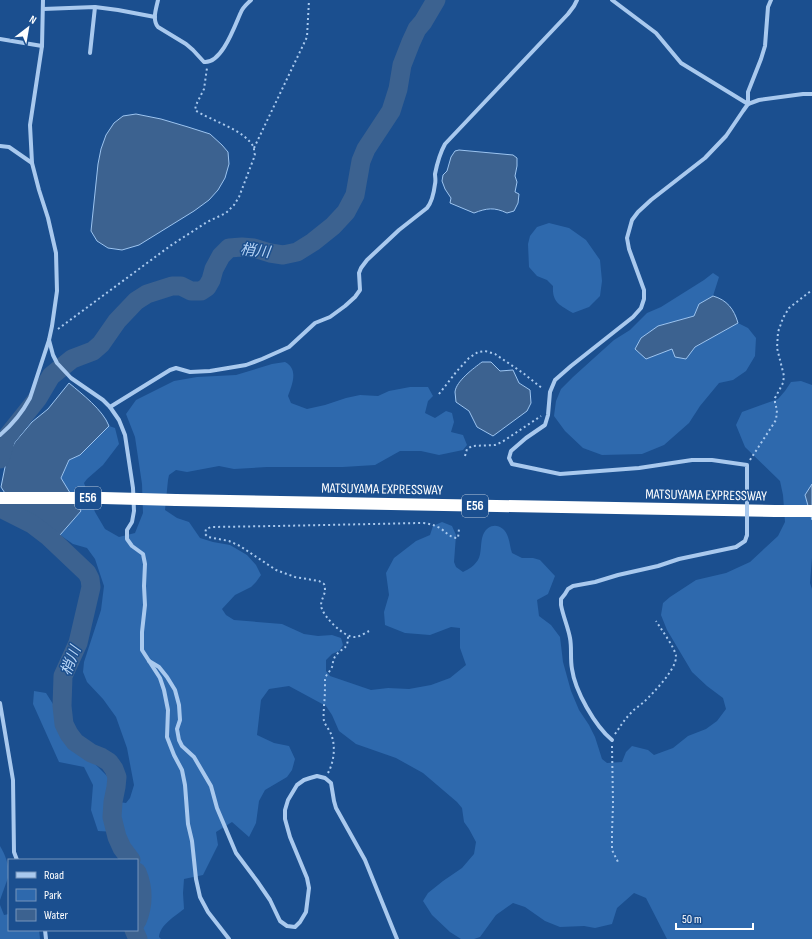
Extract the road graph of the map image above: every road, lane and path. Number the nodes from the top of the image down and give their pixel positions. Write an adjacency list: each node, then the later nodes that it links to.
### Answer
1 (43, 0): 9 (street)
2 (158, 0): 10 (street)
3 (251, 0): 14 (street)
4 (309, 0): 18 (path)
5 (577, 0): 25 (street)
6 (612, 0): 16 (street)
7 (771, 0): 16 (street)
8 (95, 7): 9 (street); 10 (street); 13 (street)
9 (43, 9): 12 (street)
10 (155, 17): 14 (street)
11 (0, 39): 12 (street)
12 (42, 46): 19 (street)
13 (90, 53)
14 (209, 63): 18 (path)
15 (812, 94): 16 (street)
16 (748, 104): 23 (street)
17 (0, 146): 19 (street)
18 (254, 148): 21 (path)
19 (32, 163): 21 (street)
20 (812, 290): 29 (path)
21 (50, 334): 22 (street)
22 (49, 340): 25 (street); 27 (street)
23 (550, 392): 24 (path); 26 (street)
24 (439, 394)
25 (110, 407): 36 (street)
26 (549, 408): 28 (path); 29 (street)
27 (0, 434)
28 (465, 456)
29 (747, 465): 38 (street, bridge)
30 (0, 498): 31 (highway, MATSUYAMA EXPRESSWAY / E56, bridge)
31 (812, 511)
32 (459, 529): 35 (path)
33 (656, 621): 38 (path)
34 (369, 631): 35 (path)
35 (348, 636): 39 (path)
36 (149, 661): 39 (street); 42 (street)
37 (0, 703): 40 (street)
38 (612, 740): 41 (path)
39 (325, 778): 43 (street)
40 (16, 859)
41 (618, 862)
42 (229, 939)
43 (398, 939)

